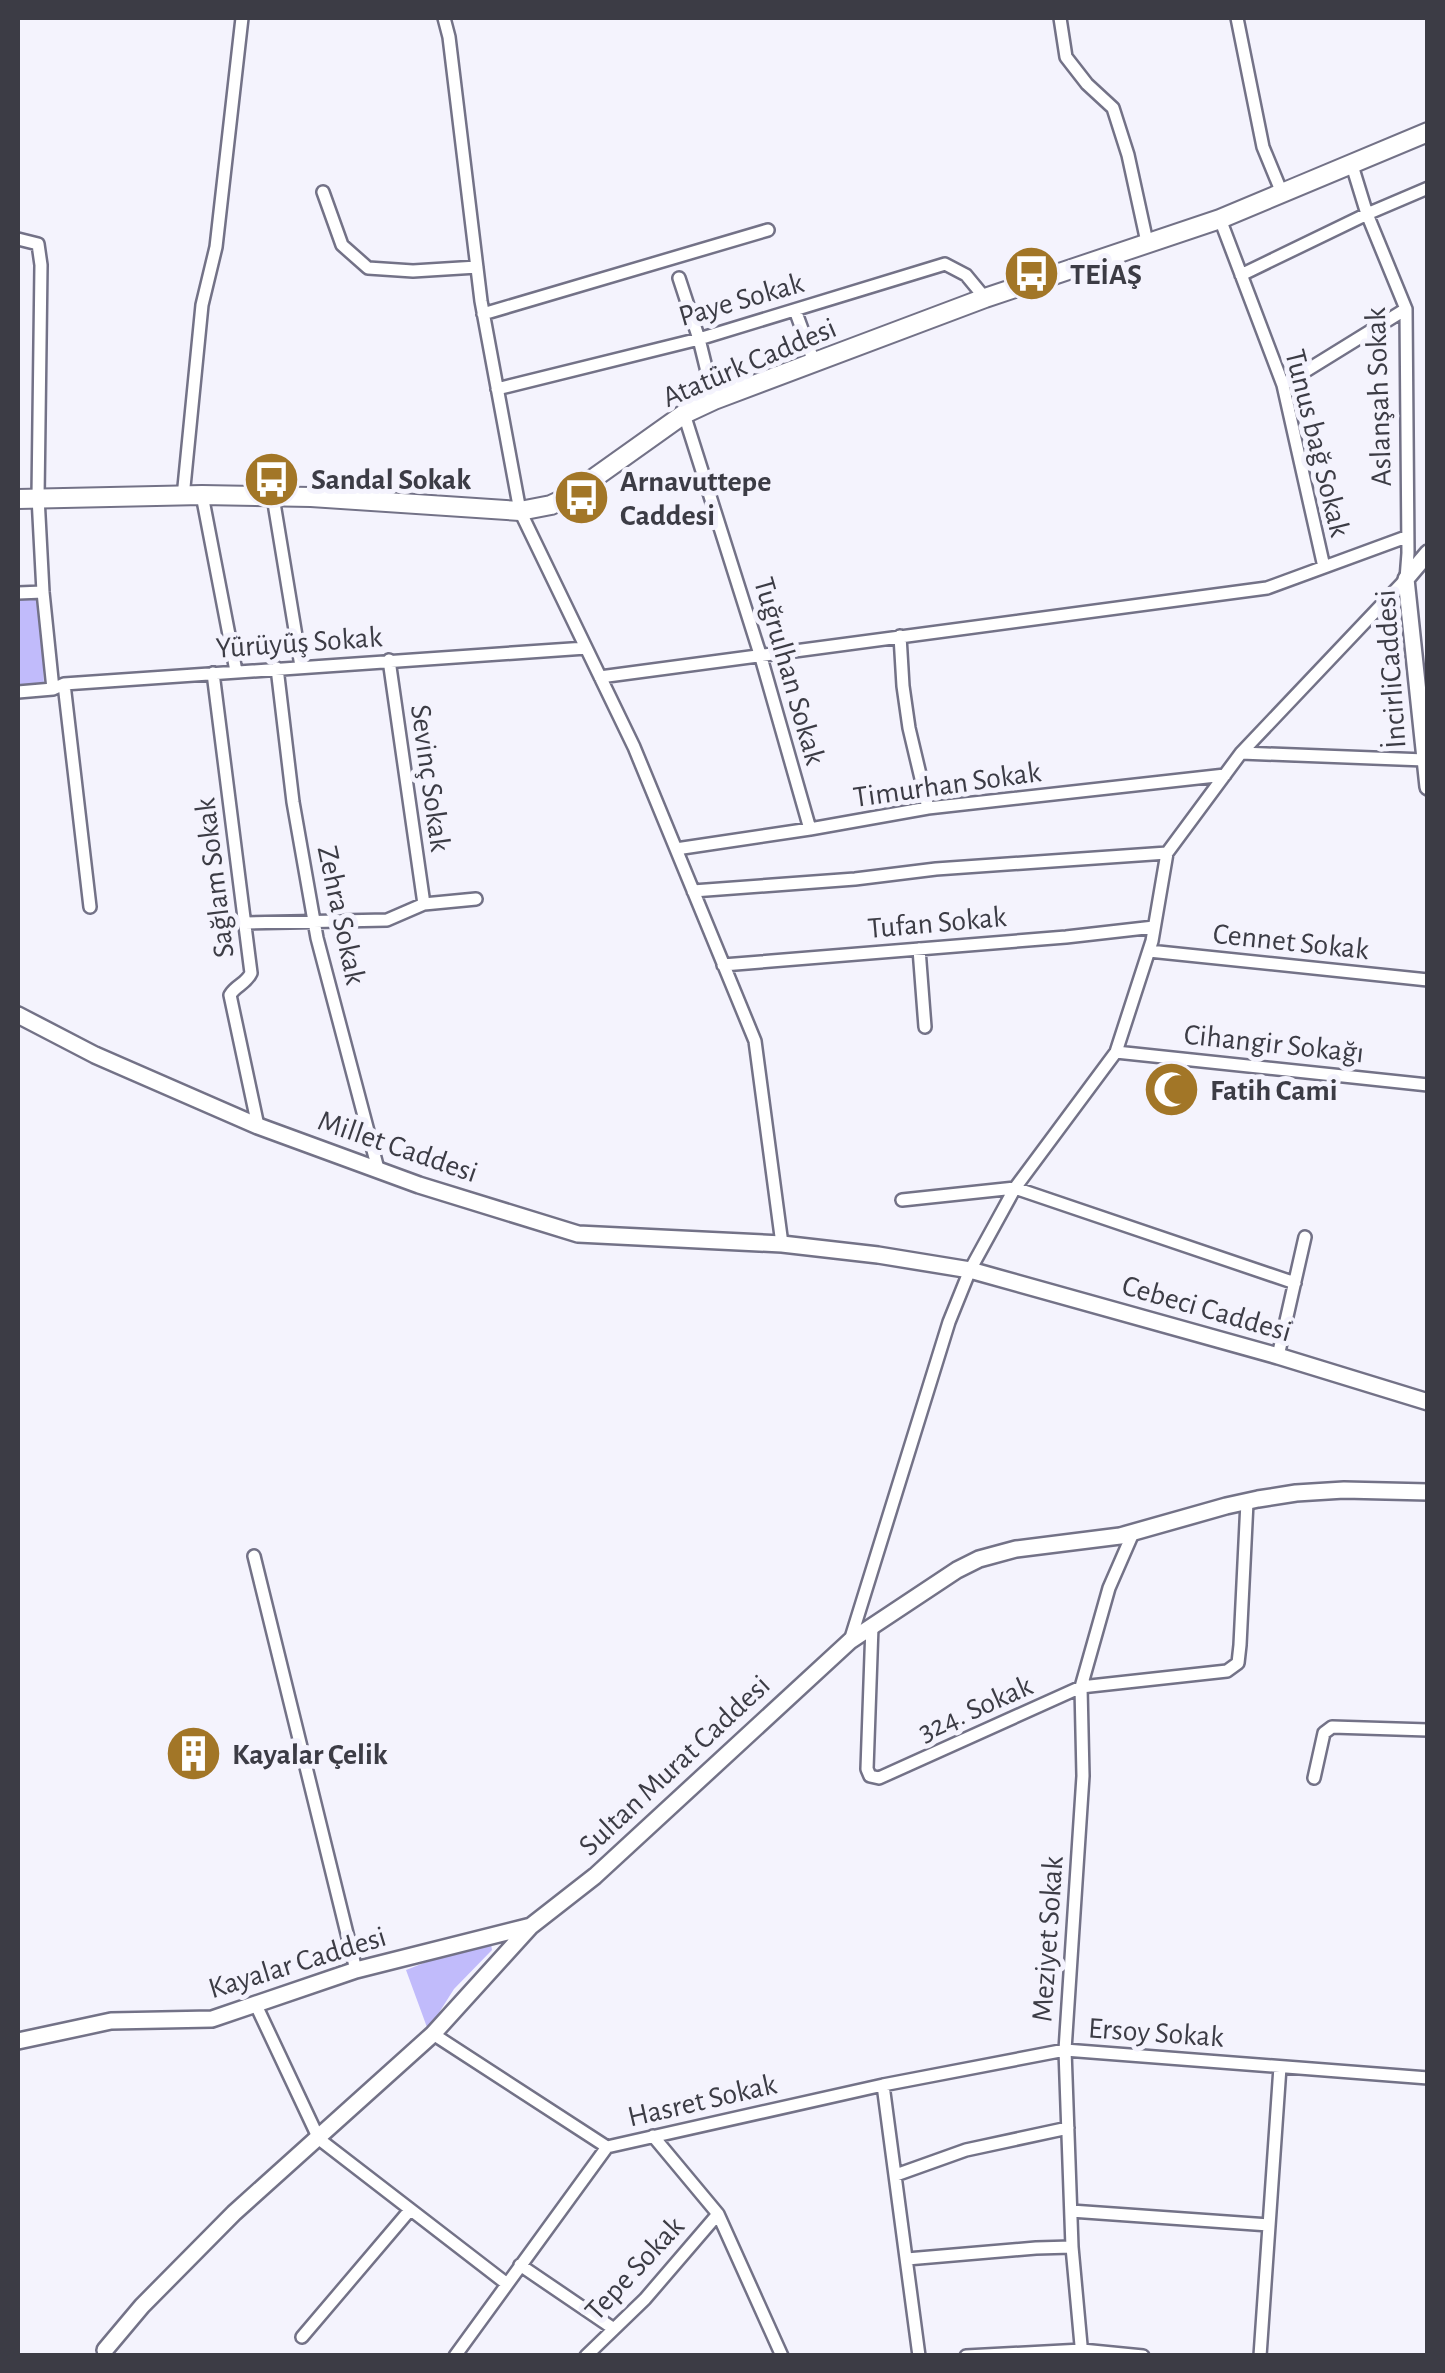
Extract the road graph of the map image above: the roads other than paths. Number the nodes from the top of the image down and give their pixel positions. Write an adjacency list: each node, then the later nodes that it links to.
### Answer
1 (242, 18): 28 (street)
2 (444, 18): 15 (street)
3 (1060, 18): 14 (street)
4 (1237, 18): 9 (street)
5 (1428, 132): 6 (main road, Atatürk Caddesi)
6 (1350, 162): 9 (main road, Atatürk Caddesi); 10 (street, Aslanşah Sokak)
7 (1428, 188): 10 (street)
8 (323, 192): 15 (street)
9 (1282, 193): 11 (main road, Atatürk Caddesi)
10 (1367, 214): 16 (street); 19 (street, Aslanşah Sokak)
11 (1220, 219): 14 (main road, Atatürk Caddesi); 16 (street, Tunus bağ Sokak)
12 (768, 230): 21 (street)
13 (18, 239): 30 (street)
14 (1146, 242): 18 (main road, Atatürk Caddesi)
15 (476, 267): 21 (street)
16 (1241, 275): 24 (street, Tunus bağ Sokak)
17 (679, 278): 22 (street)
18 (985, 298): 20 (street, Paye Sokak); 23 (main road, Atatürk Caddesi)
19 (1406, 309): 24 (street); 33 (street, Aslanşah Sokak)
20 (795, 310): 22 (street, Paye Sokak); 23 (street)
21 (483, 314): 25 (street)
22 (699, 339): 25 (street, Paye Sokak); 26 (street)
23 (814, 362): 26 (main road, Atatürk Caddesi)
24 (1282, 385): 35 (street, Tunus bağ Sokak)
25 (497, 388): 32 (street)
26 (714, 400): 27 (main road, Atatürk Caddesi)
27 (684, 414): 32 (main road, Atatürk Caddesi); 41 (street, Tuğrulhan Sokak)
28 (193, 496): 29 (main road, Atatürk Caddesi); 30 (main road, Atatürk Caddesi); 45 (street)
29 (273, 496): 32 (main road, Atatürk Caddesi); 43 (street)
30 (38, 497): 31 (main road, Atatürk Caddesi); 37 (street)
31 (18, 499)
32 (520, 511): 40 (street)
33 (1406, 536): 35 (street); 36 (street, Aslanşah Sokak)
34 (1428, 553): 36 (street, İncirliCaddesi)
35 (1324, 568): 39 (street)
36 (1406, 578): 50 (street); 51 (street, İncirliCaddesi)
37 (43, 592): 38 (street); 48 (street)
38 (18, 593)
39 (900, 636): 41 (street); 54 (street)
40 (586, 648): 42 (street, Yürüyüş Sokak); 47 (street)
41 (760, 654): 47 (street); 55 (street, Tuğrulhan Sokak)
42 (389, 660): 43 (street, Yürüyüş Sokak); 60 (street, Sevinç Sokak)
43 (301, 666): 44 (street, Yürüyüş Sokak)
44 (277, 668): 45 (street, Yürüyüş Sokak); 63 (street, Zehra Sokak)
45 (236, 671): 46 (street, Yürüyüş Sokak)
46 (213, 673): 48 (street, Yürüyüş Sokak); 62 (street, Sağlam Sokak)
47 (600, 676): 56 (street)
48 (59, 687): 49 (street, Yürüyüş Sokak); 61 (street)
49 (18, 692)
50 (1241, 753): 51 (street); 52 (street)
51 (1425, 760): 53 (street, İncirliCaddesi)
52 (1226, 775): 54 (street, Timurhan Sokak); 57 (street)
53 (1427, 783)
54 (928, 808): 55 (street, Timurhan Sokak)
55 (810, 829): 56 (street, Timurhan Sokak)
56 (676, 849): 58 (street)
57 (1167, 854): 58 (street); 64 (street)
58 (693, 891): 67 (street)
59 (476, 899): 60 (street)
60 (424, 904): 63 (street)
61 (90, 908)
62 (245, 922): 63 (street); 73 (street, Sağlam Sokak)
63 (314, 922): 74 (street, Zehra Sokak)
64 (1154, 927): 65 (street, Tufan Sokak); 66 (street)
65 (918, 949): 67 (street, Tufan Sokak); 70 (street)
66 (1149, 951): 68 (street, Cennet Sokak); 71 (street)
67 (723, 965): 78 (street)
68 (1428, 980)
69 (18, 1015): 73 (street, Millet Caddesi)
70 (925, 1027)
71 (1116, 1052): 72 (street, Cihangir Sokağı); 75 (street)
72 (1428, 1085)
73 (258, 1126): 74 (street, Millet Caddesi)
74 (378, 1169): 78 (street, Millet Caddesi)
75 (1014, 1188): 76 (street); 79 (street); 80 (street)
76 (902, 1200)
77 (1305, 1237): 80 (street)
78 (782, 1244): 79 (street, Millet Caddesi)
79 (970, 1270): 81 (street, Cebeci Caddesi); 88 (street)
80 (1295, 1284): 81 (street)
81 (1278, 1356): 82 (street, Cebeci Caddesi)
82 (1428, 1402)
83 (1428, 1492): 84 (street, Sultan Murat Caddesi)
84 (1247, 1502): 85 (street, Sultan Murat Caddesi); 89 (street, 324. Sokak)
85 (1133, 1534): 87 (street, Sultan Murat Caddesi); 89 (street, Meziyet Sokak)
86 (254, 1556): 93 (street)
87 (872, 1626): 88 (street, Sultan Murat Caddesi); 89 (street, 324. Sokak)
88 (850, 1641): 92 (street, Sultan Murat Caddesi)
89 (1081, 1687): 97 (street, Meziyet Sokak)
90 (1428, 1730): 91 (street)
91 (1314, 1778)
92 (532, 1926): 93 (street, Kayalar Caddesi); 95 (street, Sultan Murat Caddesi)
93 (356, 1970): 94 (street, Kayalar Caddesi)
94 (255, 2003): 96 (street, Kayalar Caddesi); 103 (street)
95 (433, 2034): 103 (street, Sultan Murat Caddesi); 104 (street)
96 (18, 2040)
97 (1066, 2050): 98 (street, Ersoy Sokak); 100 (street, Ersoy Sokak); 101 (street, Meziyet Sokak)
98 (1280, 2066): 99 (street, Ersoy Sokak); 109 (street)
99 (1428, 2078)
100 (884, 2085): 102 (street, Hasret Sokak); 105 (street)
101 (1068, 2128): 105 (street); 107 (street, Meziyet Sokak)
102 (653, 2136): 104 (street, Hasret Sokak); 108 (street)
103 (319, 2138): 106 (street); 117 (street, Sultan Murat Caddesi)
104 (607, 2147): 112 (street, Hasret Sokak)
105 (896, 2174): 111 (street)
106 (410, 2210): 113 (street); 115 (street)
107 (1071, 2211): 109 (street); 110 (street, Meziyet Sokak)
108 (718, 2214): 114 (street, Tepe Sokak); 122 (street)
109 (1269, 2225): 126 (street)
110 (1072, 2247): 111 (street); 116 (street, Meziyet Sokak)
111 (907, 2259): 123 (street)
112 (520, 2265): 113 (street, Hasret Sokak); 114 (street)
113 (507, 2284): 120 (street, Hasret Sokak)
114 (614, 2328): 121 (street, Tepe Sokak)
115 (302, 2338)
116 (1082, 2353): 118 (street); 125 (street)
117 (106, 2354)
118 (1046, 2354): 119 (street)
119 (980, 2355): 124 (street)
120 (455, 2356)
121 (586, 2356)
122 (782, 2356)
123 (919, 2356)
124 (966, 2356)
125 (1143, 2356)
126 (1260, 2356)

